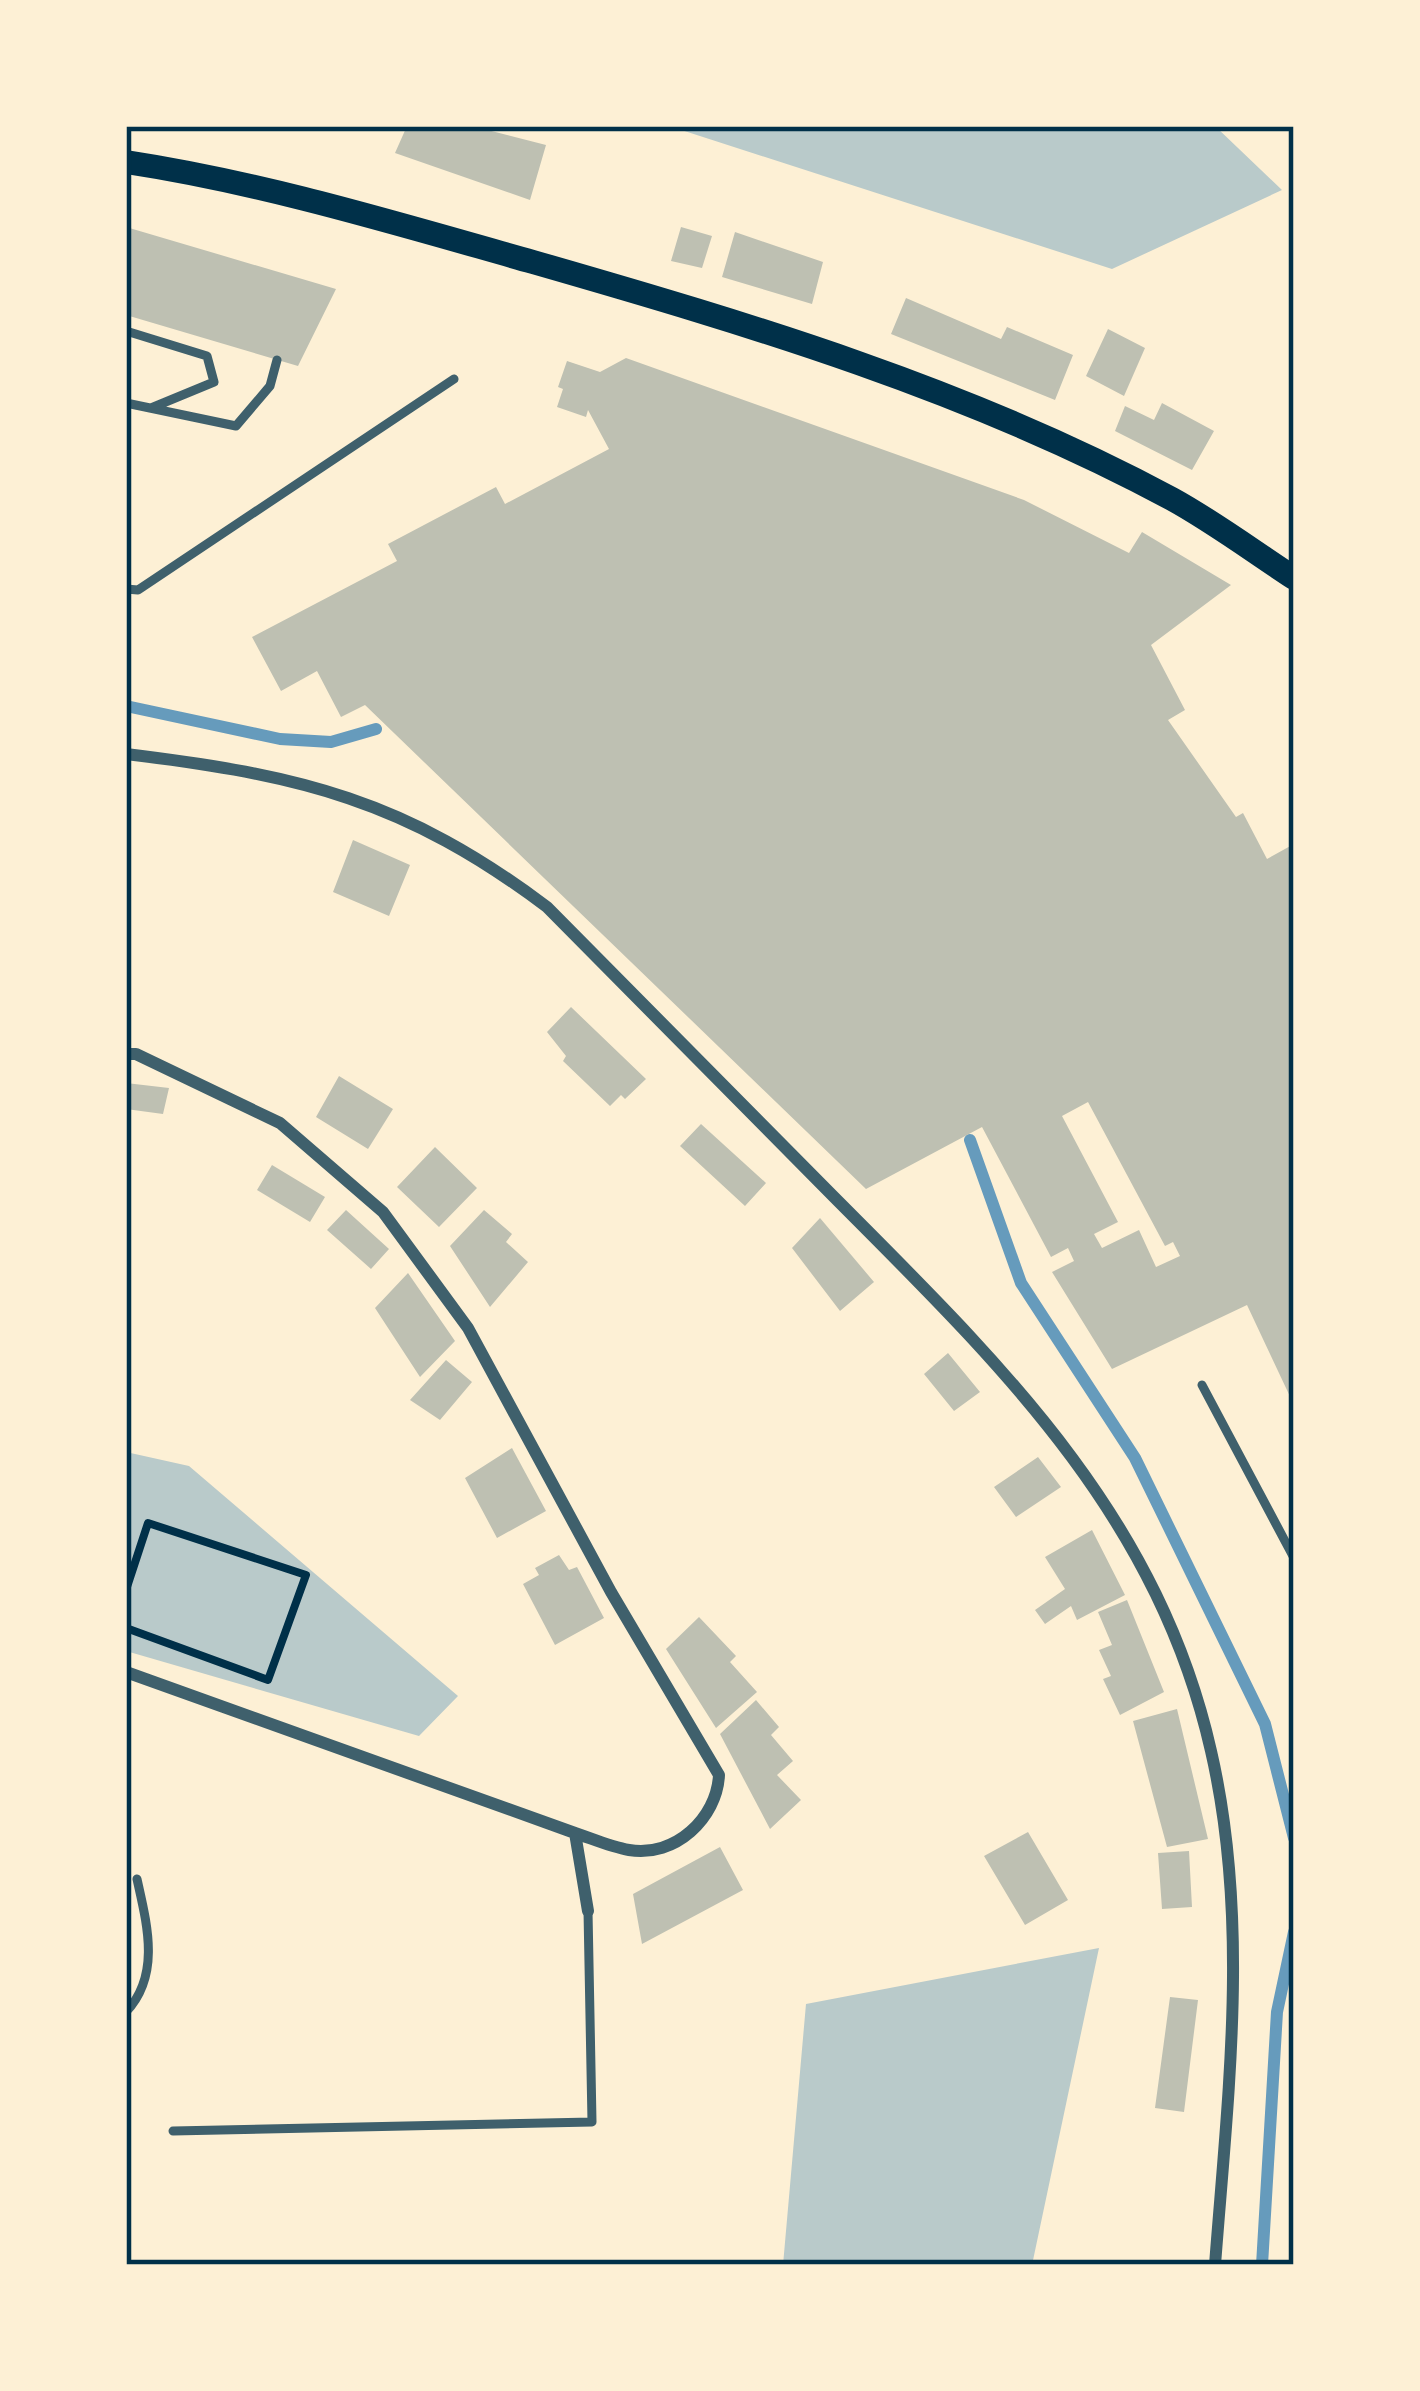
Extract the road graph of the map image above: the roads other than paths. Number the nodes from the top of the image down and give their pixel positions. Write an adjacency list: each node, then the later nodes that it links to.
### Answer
1 (126, 162): 7 (main road)
2 (126, 331): 6 (lane)
3 (277, 361): 6 (lane)
4 (454, 379): 8 (lane)
5 (126, 403): 6 (lane)
6 (148, 409)
7 (1294, 578)
8 (126, 589)
9 (126, 754): 19 (street)
10 (126, 1054): 14 (street)
11 (1202, 1385): 12 (lane)
12 (1294, 1558)
13 (126, 1672): 14 (street)
14 (575, 1833): 16 (street)
15 (137, 1879): 17 (lane)
16 (587, 1911): 18 (lane)
17 (126, 2012)
18 (173, 2131)
19 (1215, 2265)

